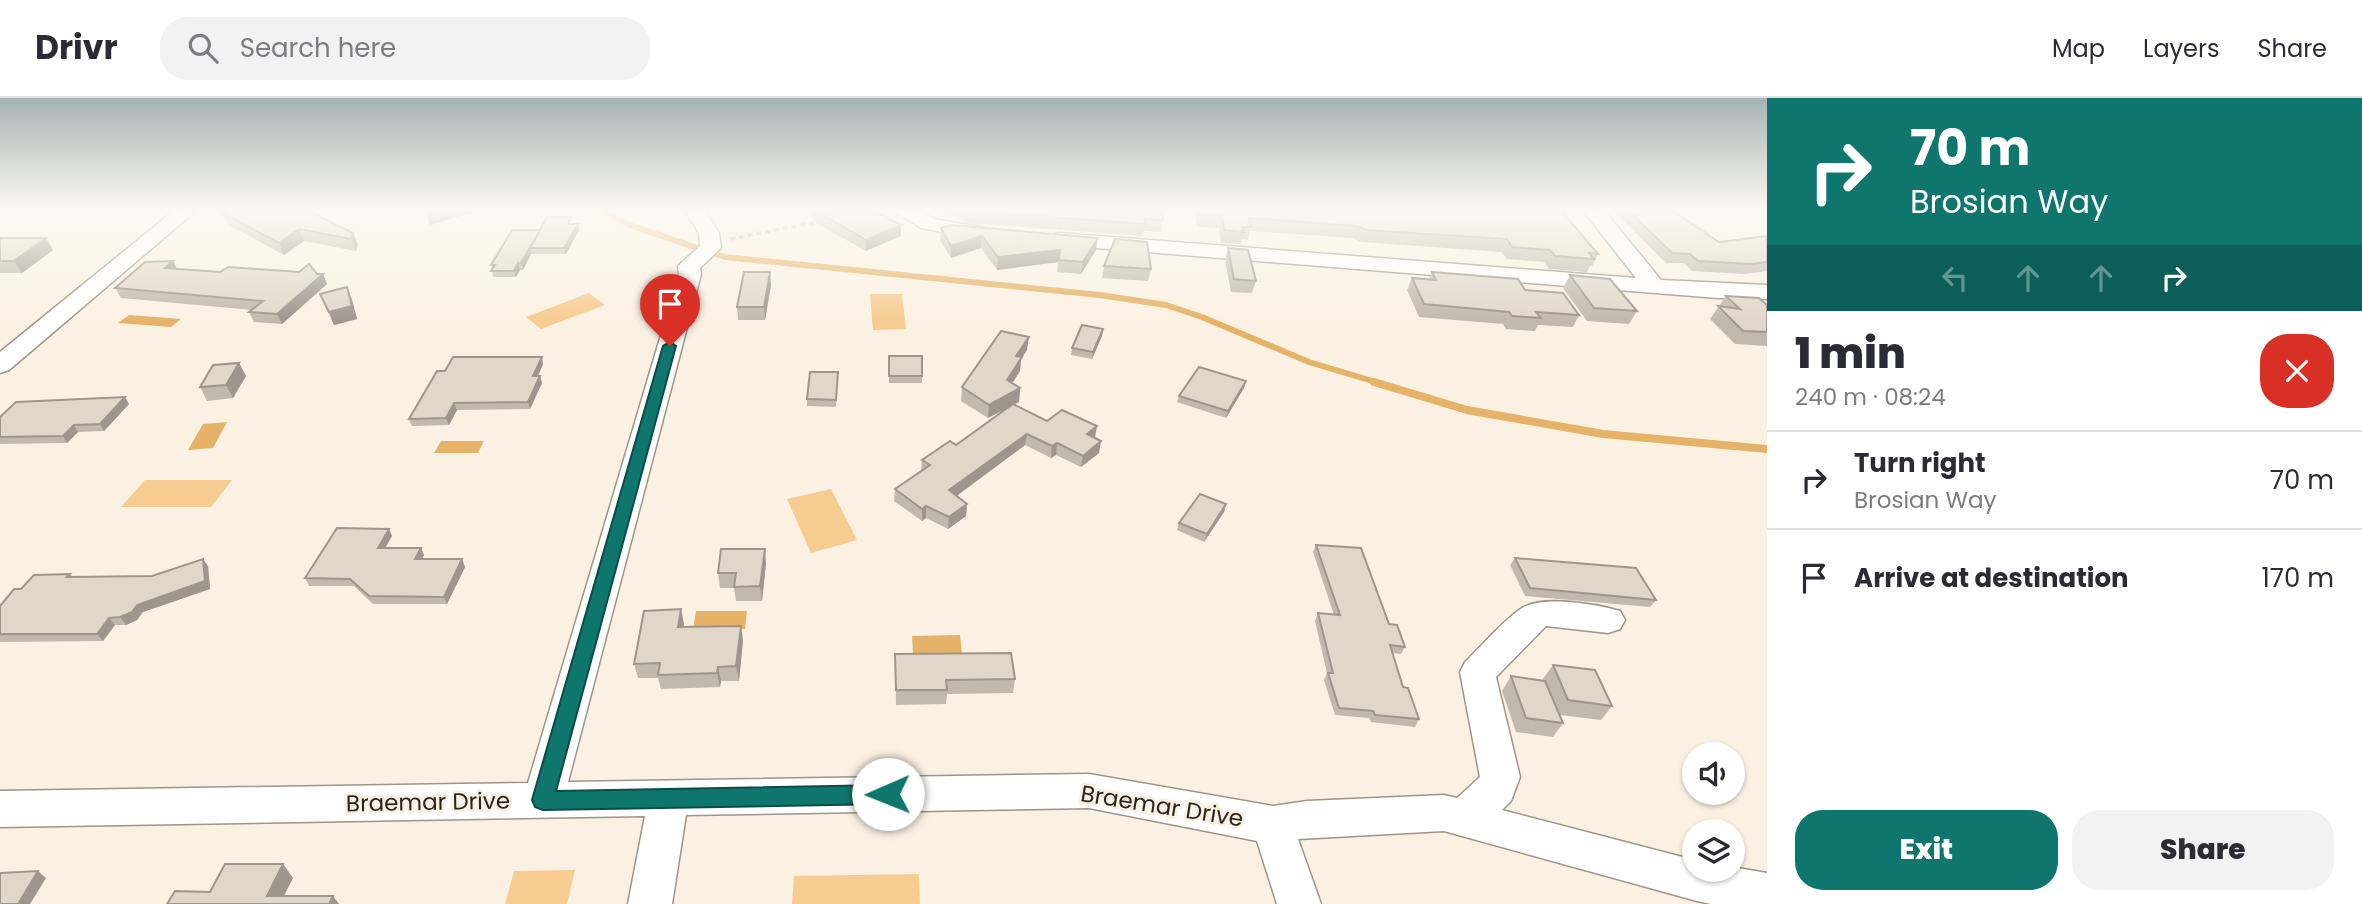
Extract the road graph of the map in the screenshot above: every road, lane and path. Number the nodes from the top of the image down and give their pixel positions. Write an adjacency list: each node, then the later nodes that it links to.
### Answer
1 (143, 247): 7 (street)
2 (710, 247): 10 (street)
3 (1153, 247): 5 (street)
4 (1622, 247): 5 (street)
5 (1654, 286): 6 (street)
6 (1767, 292)
7 (0, 365)
8 (1608, 620): 12 (street)
9 (669, 797): 10 (street, Braemar Drive); 13 (street, Braemar Drive); 15 (street)
10 (543, 800): 11 (street, Braemar Drive)
11 (0, 809)
12 (1464, 818): 13 (street, Braemar Drive); 14 (street, Braemar Drive)
13 (1273, 825): 16 (street)
14 (1767, 894)
15 (650, 904)
16 (1299, 904)

